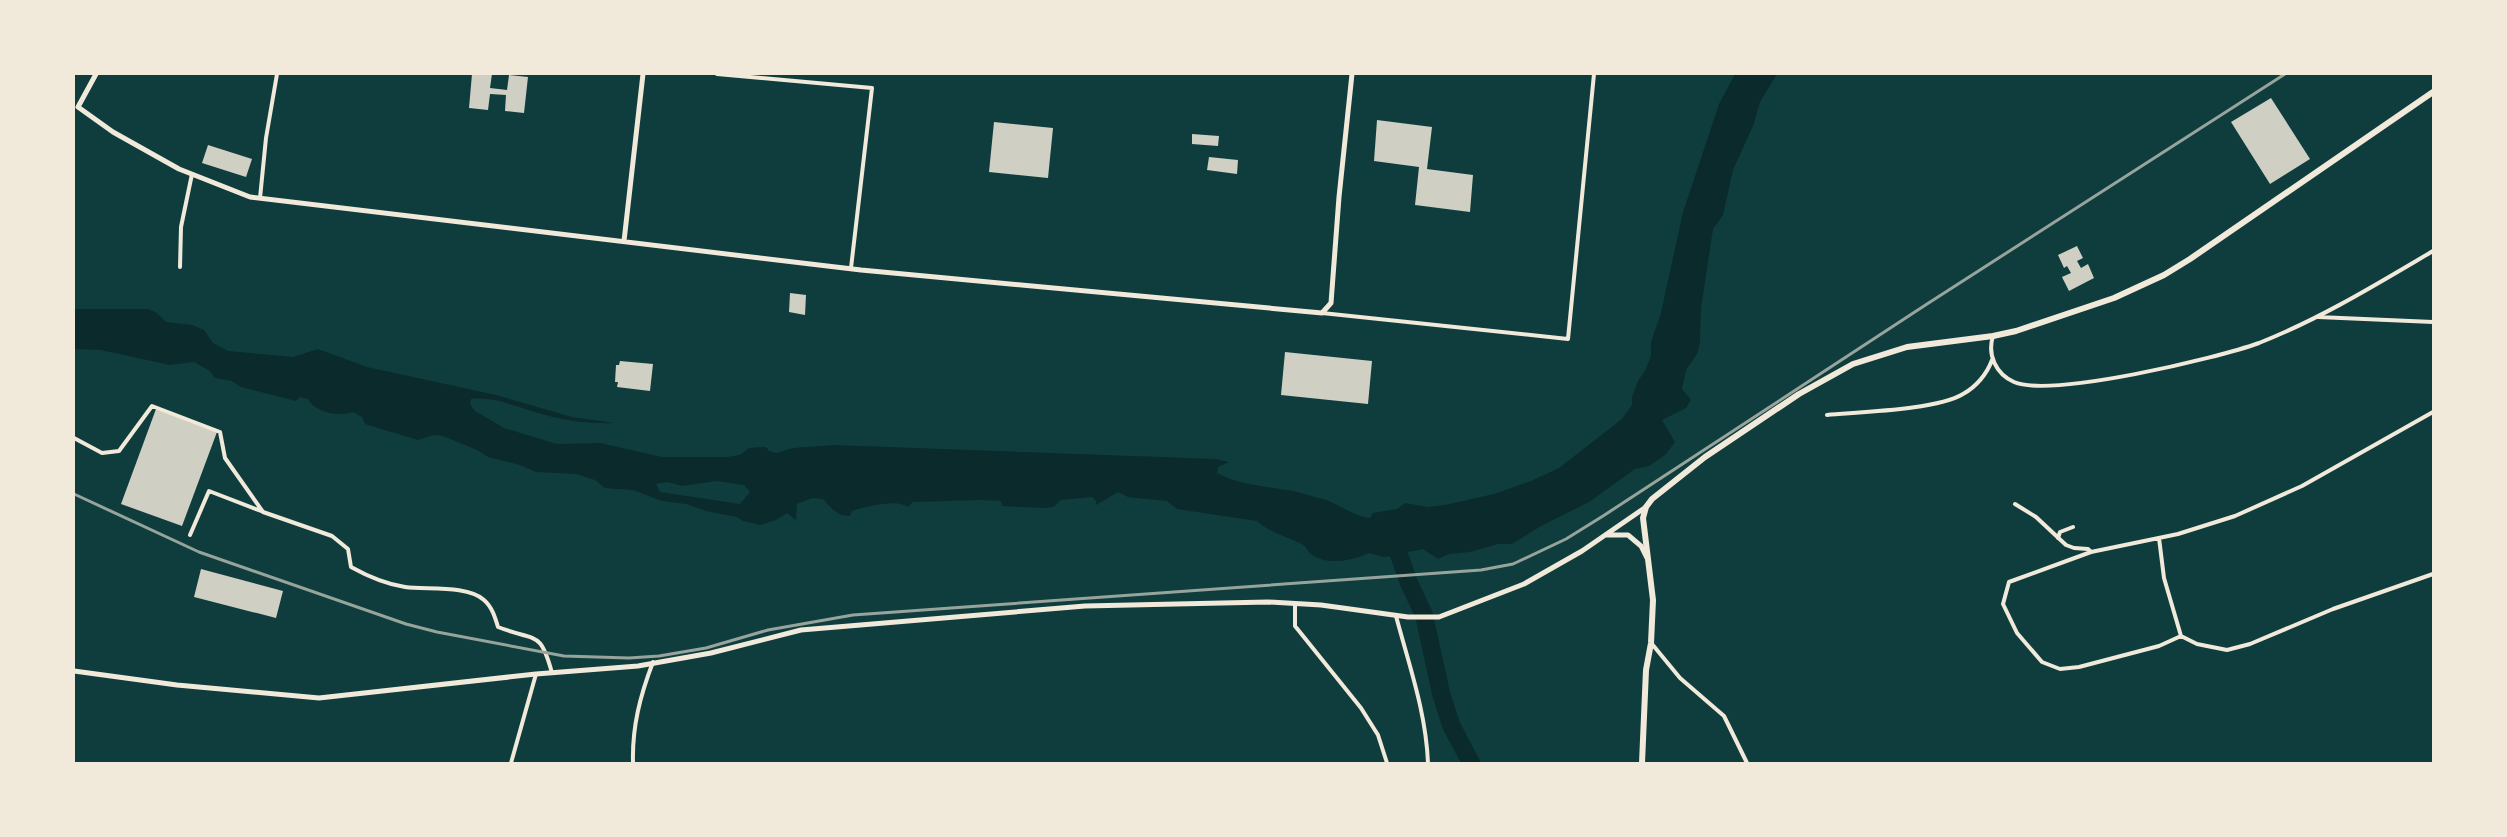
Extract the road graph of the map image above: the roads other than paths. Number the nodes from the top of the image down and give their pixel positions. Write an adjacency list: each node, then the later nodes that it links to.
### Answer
1 (96, 74): 8 (street)
2 (276, 74): 10 (street)
3 (643, 74): 11 (street)
4 (718, 74): 14 (street)
5 (1352, 74): 15 (street)
6 (1594, 74): 15 (street)
7 (2433, 92): 18 (main road)
8 (76, 106): 9 (street)
9 (192, 174): 10 (street); 13 (street)
10 (260, 198): 11 (street)
11 (624, 241): 14 (street)
12 (2433, 251): 16 (street)
13 (180, 267)
14 (851, 268): 15 (street)
15 (1322, 313)
16 (2316, 317): 17 (street); 19 (street)
17 (2433, 322)
18 (1993, 336): 19 (street); 24 (main road)
19 (1992, 360): 21 (street)
20 (2433, 412): 30 (street)
21 (1827, 416)
22 (74, 438): 25 (street)
23 (2015, 504): 29 (street)
24 (1646, 507): 28 (street); 32 (main road)
25 (263, 512): 27 (street); 40 (street)
26 (2073, 527): 29 (street)
27 (190, 535)
28 (1604, 535): 32 (street); 35 (street)
29 (2058, 538): 31 (street)
30 (2159, 538): 31 (street); 36 (street)
31 (2092, 552): 36 (street)
32 (1650, 565): 37 (main road)
33 (2433, 574): 36 (street)
34 (1295, 604): 35 (street); 38 (street); 44 (street)
35 (1396, 616): 45 (street)
36 (2181, 636)
37 (1651, 643): 46 (main road); 47 (street)
38 (653, 662): 40 (street); 43 (street)
39 (74, 671): 41 (street)
40 (552, 673): 41 (street)
41 (536, 674): 42 (street)
42 (511, 763)
43 (633, 763)
44 (1387, 763)
45 (1428, 763)
46 (1642, 763)
47 (1748, 763)

